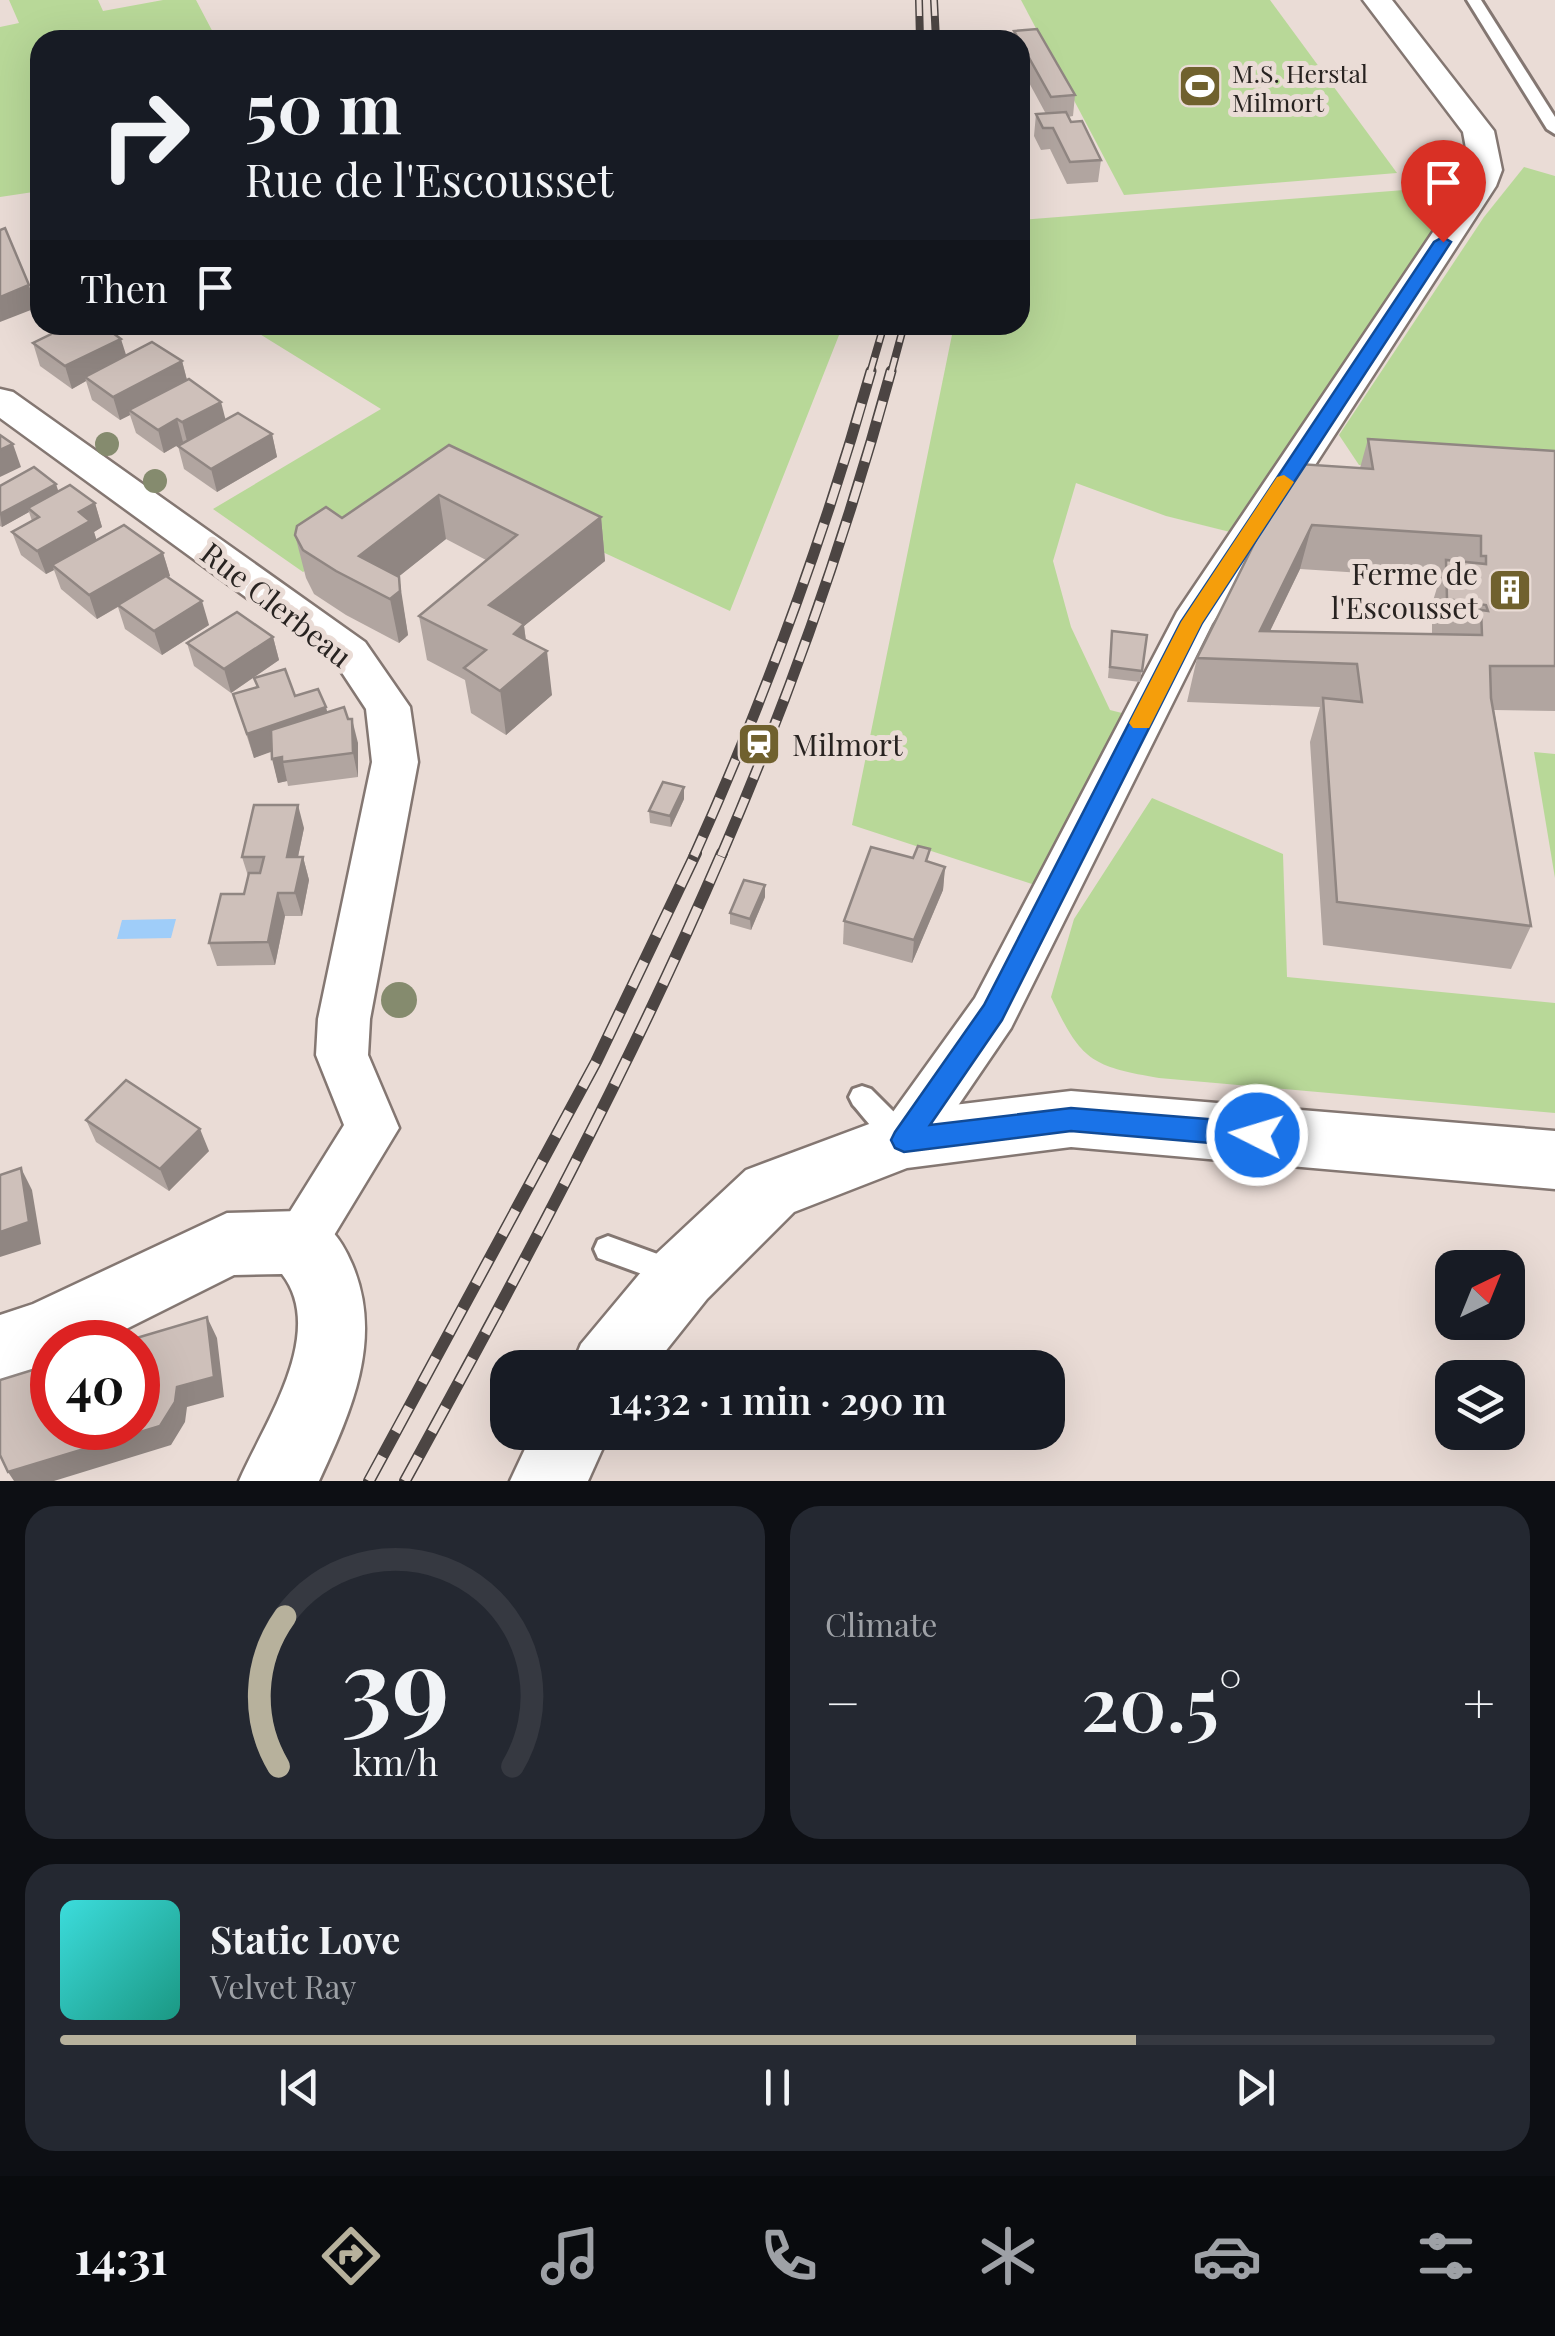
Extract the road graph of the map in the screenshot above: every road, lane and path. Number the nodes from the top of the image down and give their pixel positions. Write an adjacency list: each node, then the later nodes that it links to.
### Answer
1 (1377, 0): 5 (street)
2 (1474, 0): 3 (lane)
3 (1555, 128)
4 (0, 400): 7 (street, Rue Clerbeau)
5 (883, 1118): 6 (street); 9 (street)
6 (1555, 1160)
7 (299, 1242): 10 (street); 13 (street)
8 (608, 1249): 9 (lane)
9 (682, 1276): 11 (street)
10 (0, 1349)
11 (622, 1350)
12 (564, 1450): 14 (street)
13 (277, 1481)
14 (548, 1481)

